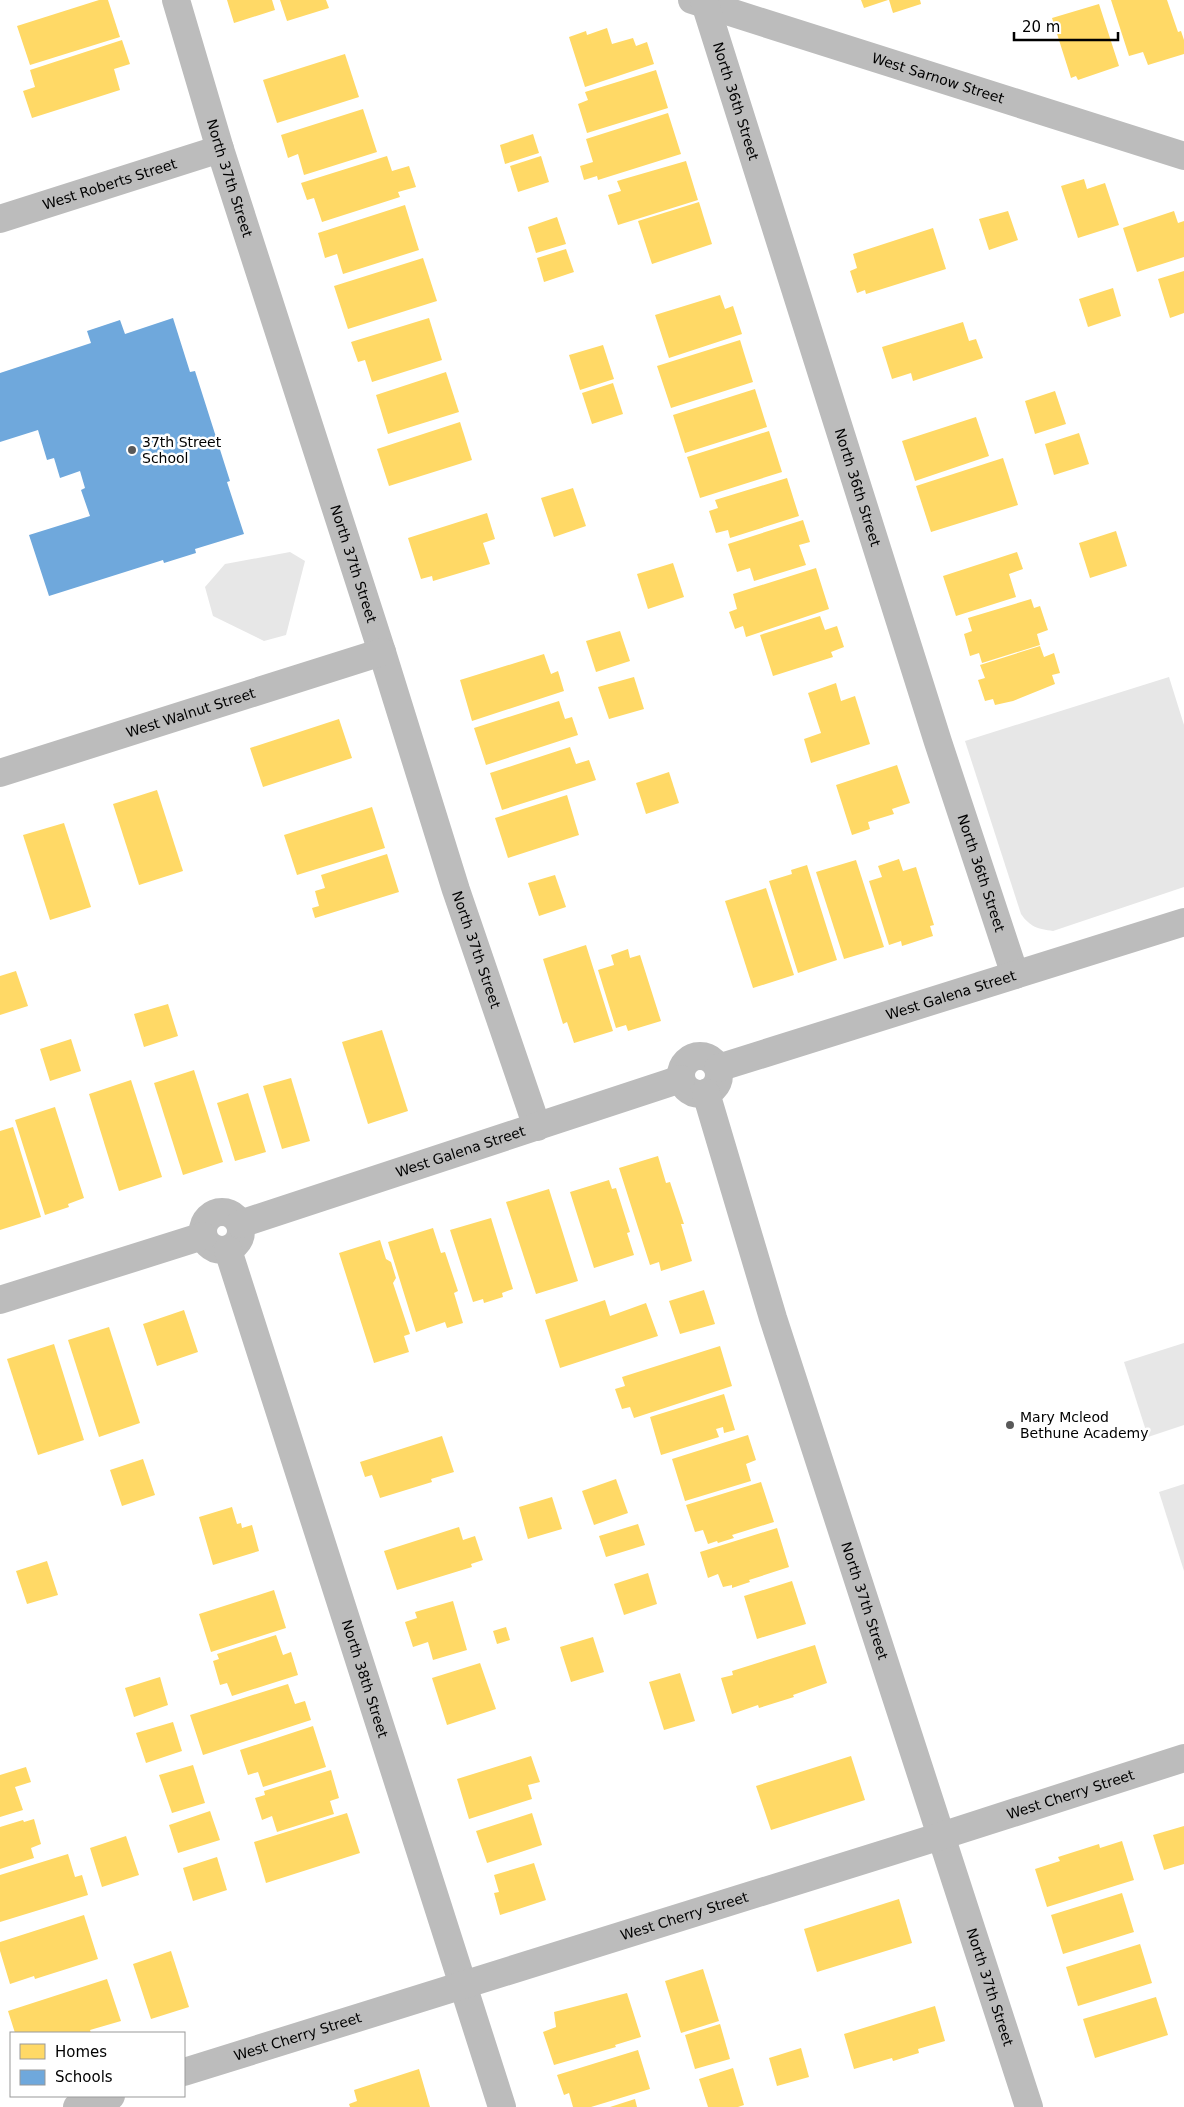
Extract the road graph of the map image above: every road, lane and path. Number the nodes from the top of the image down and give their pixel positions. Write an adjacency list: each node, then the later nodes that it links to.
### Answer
1 (176, 0): 3 (street, North 37th Street)
2 (700, 1): 4 (street, West Sarnow Street); 9 (street, North 36th Street)
3 (220, 149): 5 (street, West Roberts Street); 6 (street, North 37th Street)
4 (1184, 156)
5 (0, 218)
6 (382, 652): 7 (street, West Walnut Street); 13 (street, North 37th Street)
7 (0, 774)
8 (1184, 922): 9 (street, West Galena Street)
9 (1015, 975): 10 (street, West Galena Street)
10 (718, 1068): 11 (street); 12 (street)
11 (681, 1079): 12 (street); 13 (street, West Galena Street)
12 (706, 1093): 19 (street, North 37th Street)
13 (537, 1127): 14 (street, West Galena Street)
14 (240, 1224): 15 (street); 16 (street)
15 (204, 1236): 16 (street); 17 (street)
16 (228, 1250): 20 (street, North 38th Street)
17 (0, 1300)
18 (1184, 1758): 19 (street, West Cherry Street)
19 (941, 1836): 20 (street, West Cherry Street); 25 (street, North 37th Street)
20 (463, 1985): 21 (street, West Cherry Street); 24 (street, North 38th Street)
21 (185, 2072)
22 (108, 2097): 23 (street)
23 (77, 2107)
24 (502, 2107)
25 (1029, 2107)

